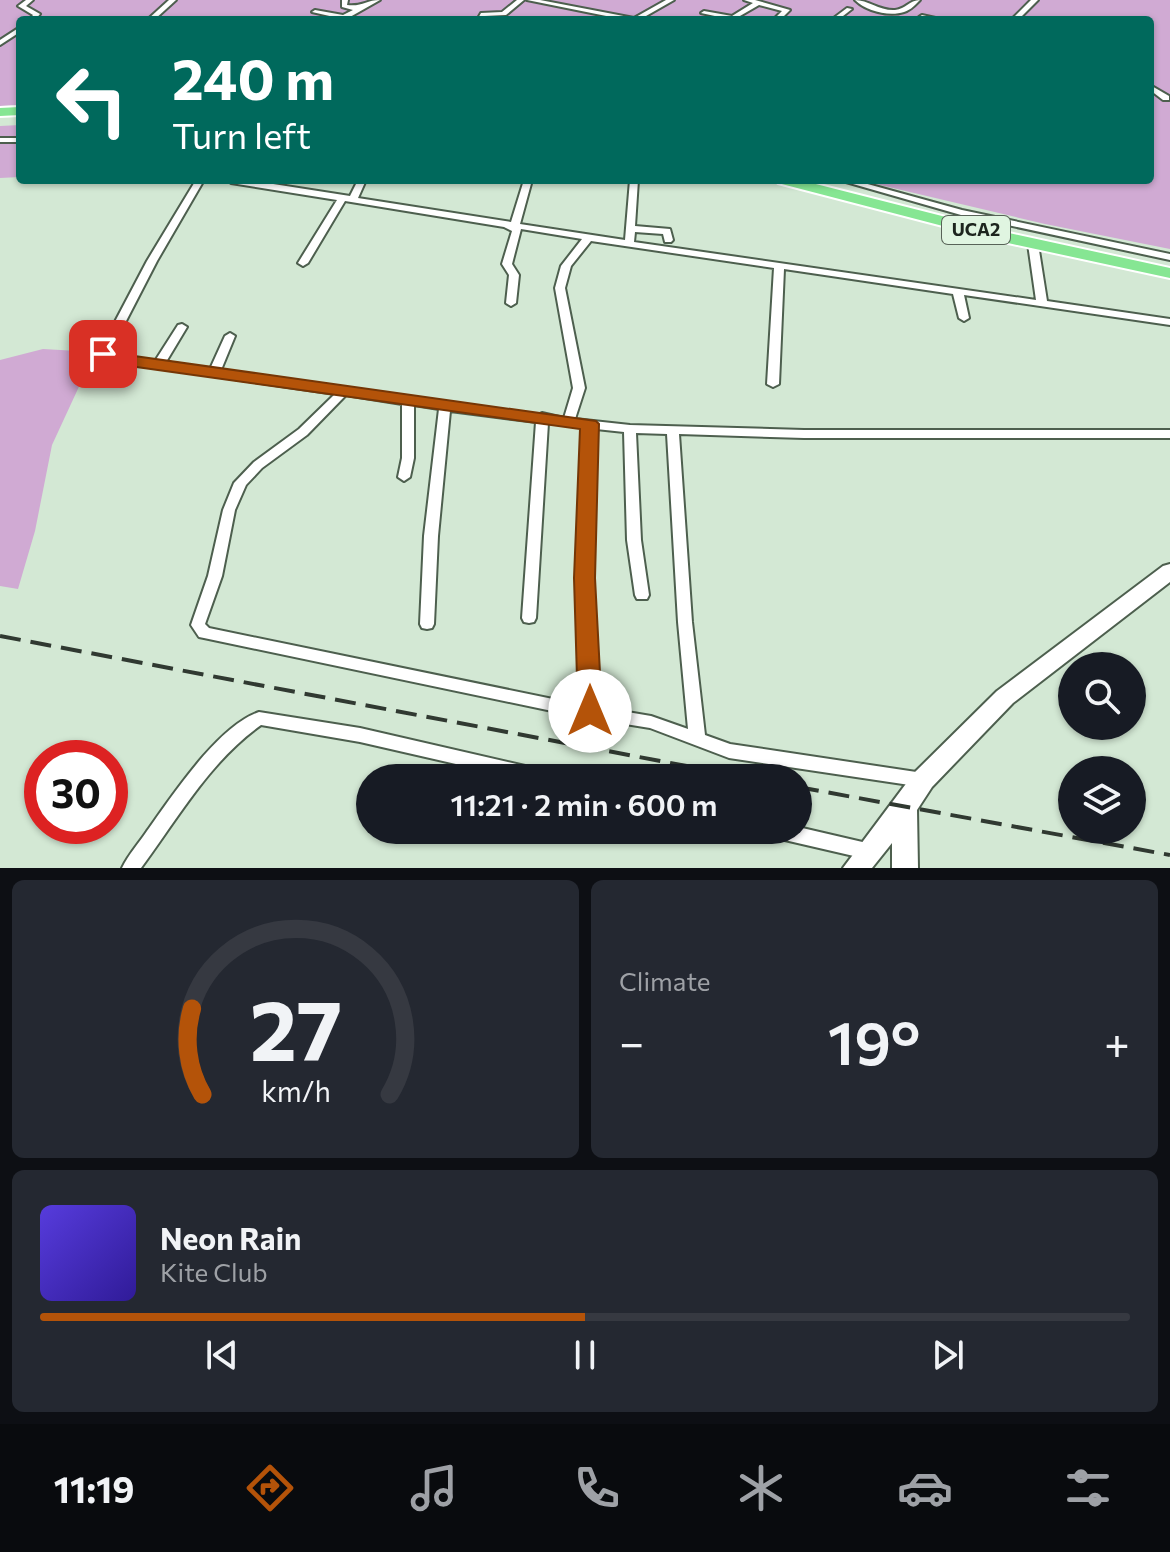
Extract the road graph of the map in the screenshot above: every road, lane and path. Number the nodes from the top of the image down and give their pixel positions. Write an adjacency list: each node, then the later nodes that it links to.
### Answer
1 (30, 0): 17 (street)
2 (173, 0): 18 (street)
3 (345, 0): 13 (street)
4 (377, 0): 13 (street)
5 (521, 0): 21 (street)
6 (530, 0): 22 (street)
7 (671, 0): 23 (street)
8 (747, 0): 12 (street)
9 (858, 0): 10 (street)
10 (917, 0)
11 (1035, 0): 28 (street)
12 (757, 4): 25 (street); 26 (street)
13 (360, 9): 20 (street)
14 (849, 9): 27 (street)
15 (315, 12): 19 (street)
16 (704, 13): 24 (street)
17 (35, 16)
18 (155, 16)
19 (338, 16)
20 (346, 16)
21 (482, 16)
22 (614, 16)
23 (642, 16)
24 (723, 16)
25 (739, 16)
26 (780, 16)
27 (839, 16)
28 (1018, 16)
29 (1154, 90): 30 (street)
30 (1166, 98)
31 (198, 184): 58 (street)
32 (256, 184): 39 (street)
33 (359, 184): 39 (street)
34 (526, 184): 40 (street)
35 (634, 184): 41 (street)
36 (799, 184): 45 (highway, UCA2)
37 (821, 184): 49 (highway, UCA2)
38 (858, 184): 46 (street)
39 (348, 199): 40 (street); 47 (street)
40 (510, 225): 42 (street); 52 (street)
41 (630, 229): 43 (street); 44 (street)
42 (588, 238): 44 (street); 65 (street)
43 (668, 240)
44 (629, 244): 48 (street)
45 (1033, 244): 50 (highway, UCA2); 53 (street)
46 (1170, 257)
47 (303, 263)
48 (779, 265): 51 (street); 60 (street)
49 (1170, 267)
50 (1170, 273)
51 (958, 292): 53 (street); 54 (street)
52 (511, 303)
53 (1042, 303): 55 (street)
54 (964, 318)
55 (1170, 322)
56 (182, 327): 58 (street)
57 (230, 336): 59 (street)
58 (159, 364): 59 (street)
59 (214, 373): 61 (street)
60 (773, 384)
61 (344, 391): 62 (street); 75 (street)
62 (408, 402): 63 (street); 70 (street)
63 (445, 405): 64 (street); 74 (street)
64 (542, 417): 65 (street); 73 (street)
65 (569, 421): 66 (street)
66 (590, 424): 67 (street); 75 (street)
67 (630, 429): 68 (street); 72 (street)
68 (673, 432): 69 (street); 76 (street)
69 (1170, 434)
70 (404, 477)
71 (1170, 571): 78 (main road)
72 (642, 595)
73 (529, 618)
74 (427, 624)
75 (590, 711): 76 (street)
76 (697, 738): 78 (street)
77 (486, 764): 82 (street)
78 (923, 780): 79 (main road)
79 (904, 808): 81 (main road); 83 (main road)
80 (812, 842): 81 (street)
81 (863, 860): 83 (main road)
82 (131, 868)
83 (905, 868)

